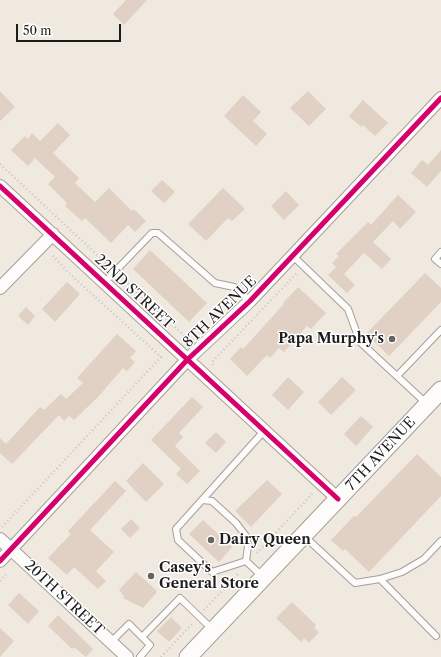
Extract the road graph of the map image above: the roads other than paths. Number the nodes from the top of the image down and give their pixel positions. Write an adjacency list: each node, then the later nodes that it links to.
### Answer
1 (441, 98): 5 (street, 8TH AVENUE)
2 (0, 186): 3 (street, 22ND STREET)
3 (53, 234): 7 (street, 22ND STREET); 8 (street)
4 (441, 252): 6 (lane)
5 (292, 256): 9 (street, 8TH AVENUE); 12 (lane)
6 (441, 264)
7 (106, 282): 9 (lane); 11 (street, 22ND STREET)
8 (0, 288)
9 (250, 301): 11 (street, 8TH AVENUE)
10 (441, 330): 12 (lane)
11 (188, 359): 15 (street, 22ND STREET); 21 (street, 8TH AVENUE)
12 (397, 376): 14 (lane)
13 (441, 390): 14 (main road, 7TH AVENUE)
14 (427, 404): 16 (main road, 7TH AVENUE)
15 (264, 430): 16 (street, 22ND STREET); 17 (lane)
16 (338, 499): 19 (main road, 7TH AVENUE)
17 (202, 500): 23 (lane); 23 (lane)
18 (0, 534): 21 (street, 20TH STREET)
19 (304, 536): 24 (main road, 7TH AVENUE); 25 (lane)
20 (441, 541): 25 (lane)
21 (11, 549): 22 (street, 8TH AVENUE); 29 (street, 20TH STREET)
22 (0, 561)
23 (246, 561): 24 (lane)
24 (264, 578): 26 (main road, 7TH AVENUE)
25 (380, 580): 27 (lane)
26 (213, 631): 28 (lane); 32 (main road, 7TH AVENUE)
27 (436, 636)
28 (142, 637): 29 (lane); 31 (lane)
29 (111, 642): 30 (street, 20TH STREET)
30 (127, 657)
31 (140, 657)
32 (188, 657)

